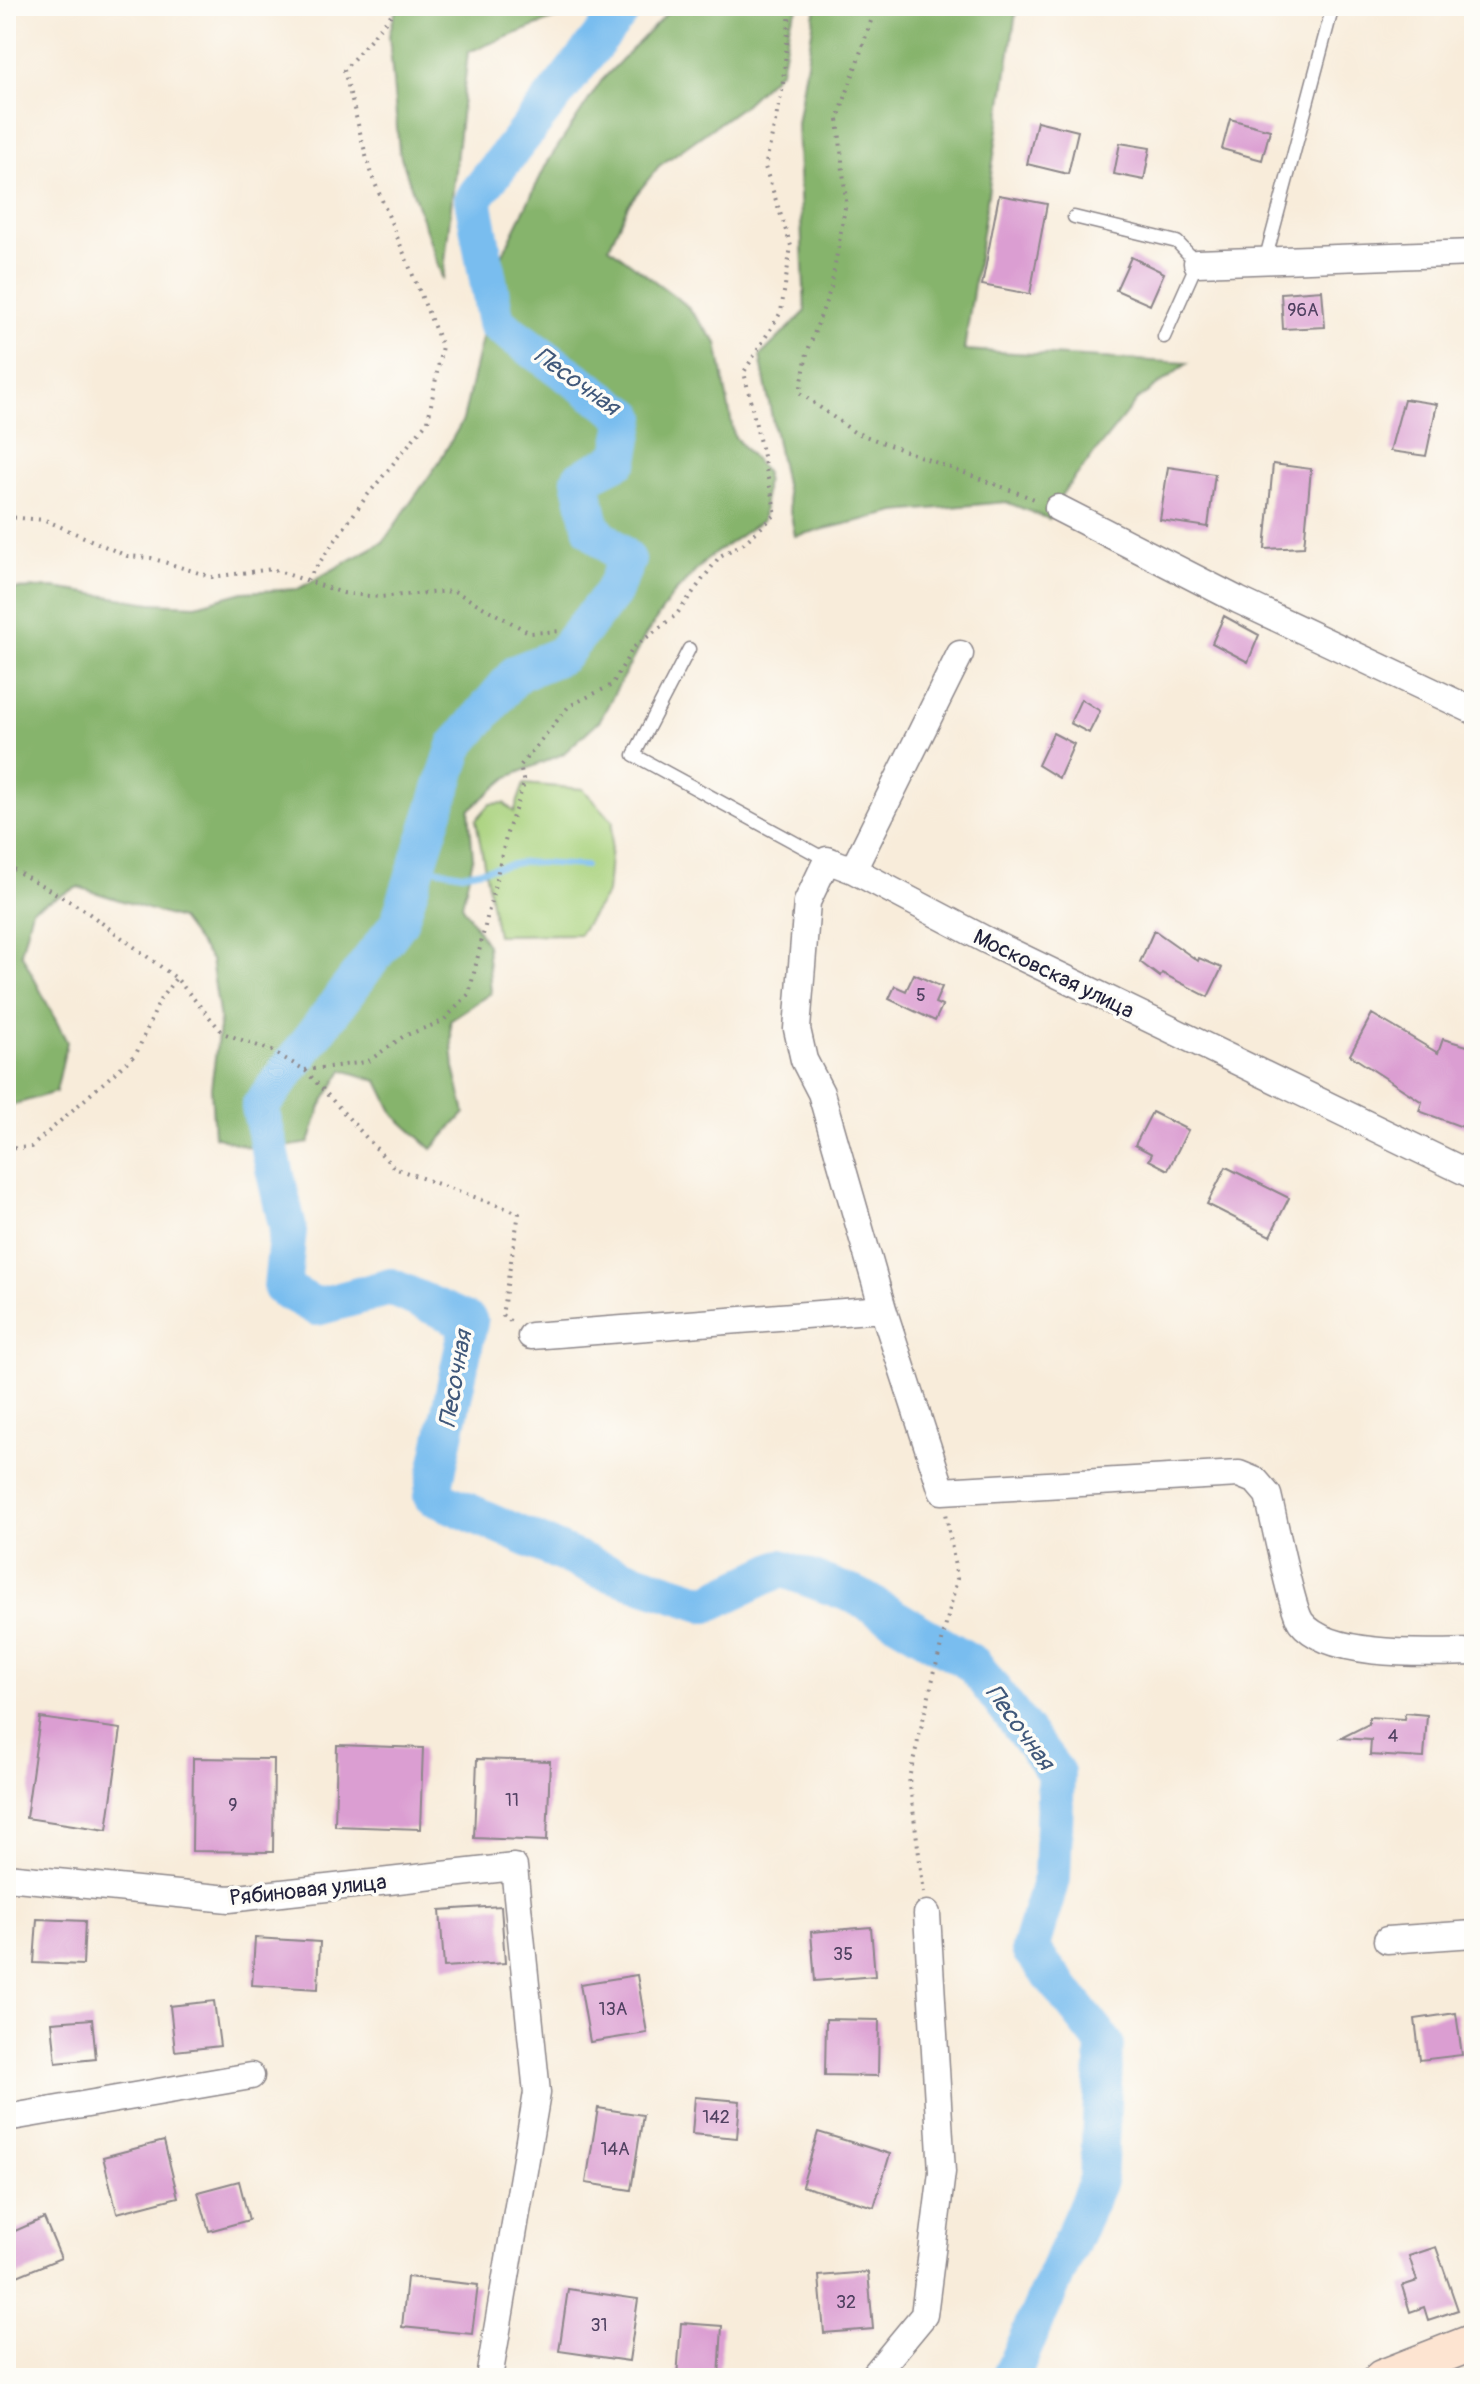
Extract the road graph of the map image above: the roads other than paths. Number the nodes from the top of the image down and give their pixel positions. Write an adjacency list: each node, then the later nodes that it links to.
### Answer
1 (1333, 6): 4 (lane)
2 (1074, 217): 5 (lane)
3 (1474, 253): 4 (street)
4 (1265, 261): 5 (street)
5 (1197, 263): 6 (lane)
6 (1164, 337)
7 (1058, 508): 10 (street)
8 (689, 649): 11 (lane)
9 (960, 654): 12 (street)
10 (1474, 711)
11 (827, 860): 12 (street, Московская улица); 14 (street)
12 (853, 870): 13 (street, Московская улица)
13 (1474, 1176)
14 (883, 1309): 15 (street); 16 (street)
15 (531, 1336)
16 (1474, 1652)
17 (6, 1877): 24 (street, Рябиновая улица)
18 (927, 1914): 25 (street)
19 (1474, 1934): 20 (street)
20 (1387, 1940)
21 (251, 2076): 22 (street)
22 (6, 2118)
23 (1474, 2342): 26 (main road)
24 (489, 2378)
25 (872, 2378)
26 (1382, 2378)

